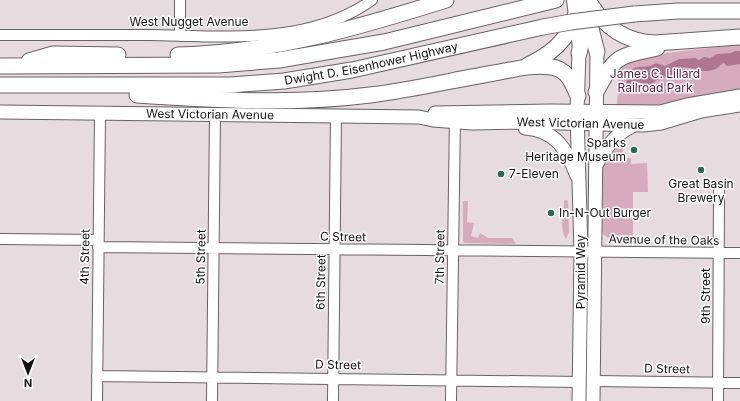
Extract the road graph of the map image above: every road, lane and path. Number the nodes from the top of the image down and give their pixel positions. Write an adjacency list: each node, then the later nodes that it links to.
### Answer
1 (180, 0): 8 (street)
2 (372, 0): 8 (street, West Nugget Avenue)
3 (446, 0): 13 (highway)
4 (556, 0): 13 (highway, Dwight D. Eisenhower Highway)
5 (585, 6): 10 (highway); 11 (highway); 12 (highway); 14 (highway)
6 (740, 11): 16 (highway, Dwight D. Eisenhower Highway, bridge)
7 (0, 35): 8 (street, West Nugget Avenue)
8 (180, 36)
9 (740, 37): 10 (highway)
10 (686, 41): 17 (highway)
11 (597, 52): 17 (main road, Pyramid Way)
12 (579, 53): 18 (main road, Pyramid Way)
13 (6, 66)
14 (522, 68): 16 (highway); 18 (highway)
15 (0, 85): 16 (highway, Dwight D. Eisenhower Highway)
16 (59, 86)
17 (596, 92): 27 (main road, Pyramid Way)
18 (578, 96): 26 (main road, Pyramid Way)
19 (740, 96): 27 (main road, West Victorian Avenue)
20 (740, 105): 29 (main road, West Victorian Avenue)
21 (0, 112): 22 (main road, West Victorian Avenue)
22 (100, 113): 23 (main road, West Victorian Avenue); 34 (street, 4th Street)
23 (215, 114): 24 (main road, West Victorian Avenue); 35 (street, 5th Street)
24 (336, 115): 25 (main road, West Victorian Avenue); 36 (street, 6th Street)
25 (455, 118): 26 (main road, West Victorian Avenue); 28 (main road, West Victorian Avenue); 37 (street, 7th Street)
26 (578, 118): 27 (main road, West Victorian Avenue); 28 (main road, West Victorian Avenue); 31 (main road, Pyramid Way)
27 (596, 118): 29 (main road, West Victorian Avenue); 30 (main road, Pyramid Way)
28 (488, 124): 31 (main road)
29 (633, 125): 30 (main road)
30 (596, 165): 38 (main road, Pyramid Way)
31 (580, 184): 38 (main road, Pyramid Way)
32 (719, 191): 39 (street, 9th Street)
33 (0, 239): 34 (street, C Street)
34 (98, 244): 35 (street, C Street); 41 (street, 4th Street)
35 (214, 248): 36 (street, C Street); 42 (street, 5th Street)
36 (334, 250): 37 (street, C Street); 43 (street, 6th Street)
37 (453, 251): 38 (street, C Street); 44 (street, 7th Street)
38 (588, 252): 39 (street, Avenue of the Oaks); 45 (main road, Pyramid Way); 46 (main road, Pyramid Way)
39 (719, 253): 40 (street, Avenue of the Oaks); 47 (street, 9th Street)
40 (740, 253)
41 (97, 376): 42 (street, D Street); 49 (street, 4th Street)
42 (213, 377): 43 (street, D Street); 50 (street, 5th Street)
43 (333, 378): 44 (street, D Street); 51 (street, 6th Street)
44 (452, 379): 46 (street, D Street); 52 (street, 7th Street)
45 (594, 381): 47 (street, D Street); 54 (main road, Pyramid Way)
46 (580, 382): 53 (main road, Pyramid Way)
47 (718, 383): 48 (street, D Street); 55 (street, 9th Street)
48 (740, 383)
49 (97, 401)
50 (212, 401)
51 (333, 401)
52 (451, 401)
53 (579, 401)
54 (593, 401)
55 (718, 401)

